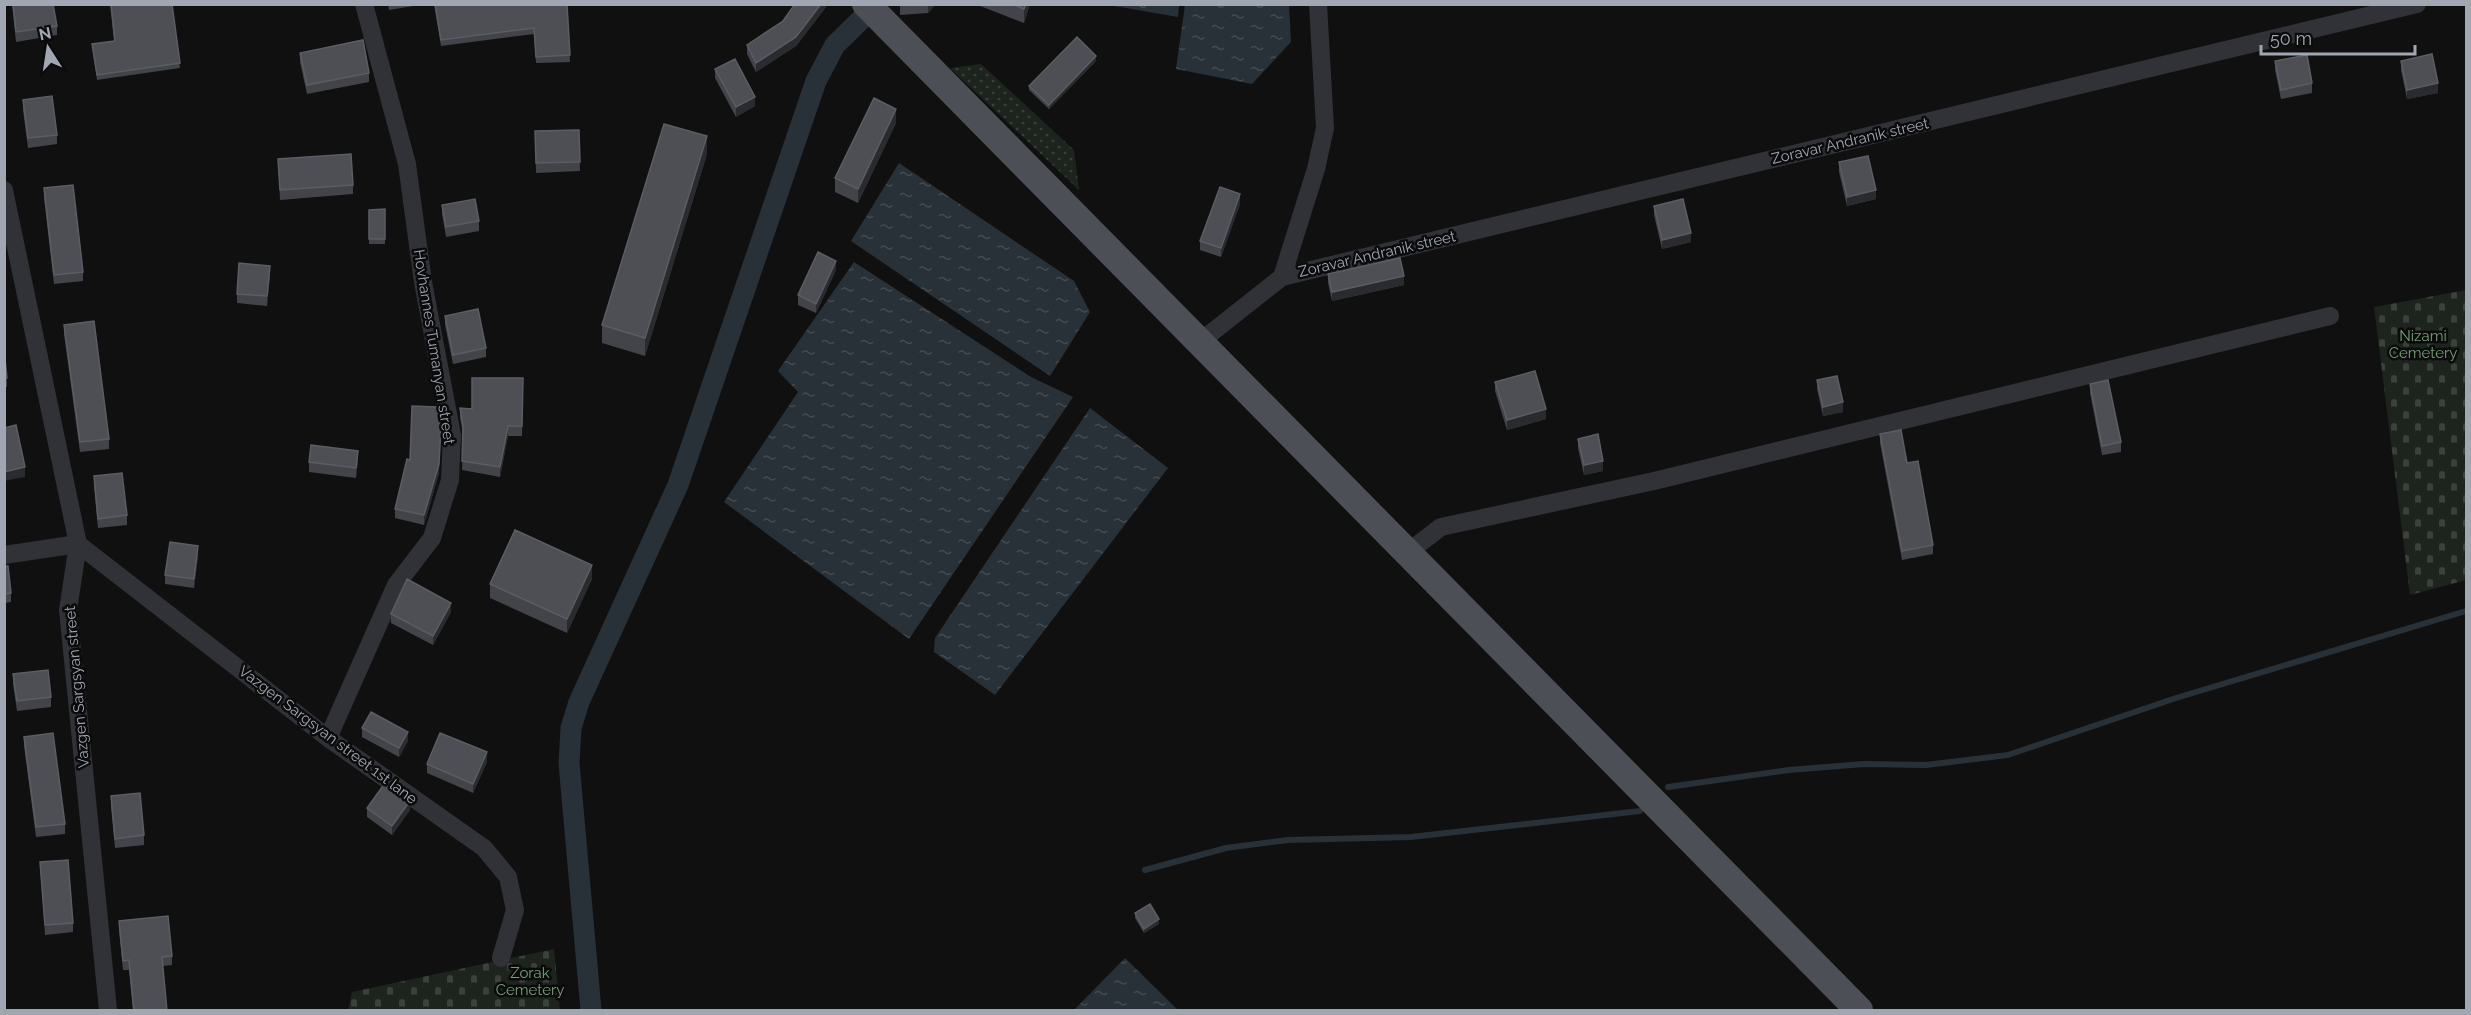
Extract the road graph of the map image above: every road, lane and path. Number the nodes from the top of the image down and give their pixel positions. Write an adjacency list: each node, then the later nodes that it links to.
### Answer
1 (364, 4): 12 (street, Hovhannes Tumanyan street)
2 (866, 4): 8 (main road)
3 (1318, 4): 6 (street)
4 (2417, 4): 6 (street, Zoravar Andranik street)
5 (4, 190): 9 (street, Vazgen Sargsyan street)
6 (1282, 277): 8 (street)
7 (2330, 316): 10 (street)
8 (1201, 341): 10 (main road)
9 (78, 544): 11 (street); 12 (street, Vazgen Sargsyan street 1st lane); 14 (street, Vazgen Sargsyan street)
10 (1407, 553): 15 (main road)
11 (4, 555)
12 (328, 738): 13 (street, Vazgen Sargsyan street 1st lane)
13 (501, 958)
14 (108, 1011)
15 (1859, 1011)

